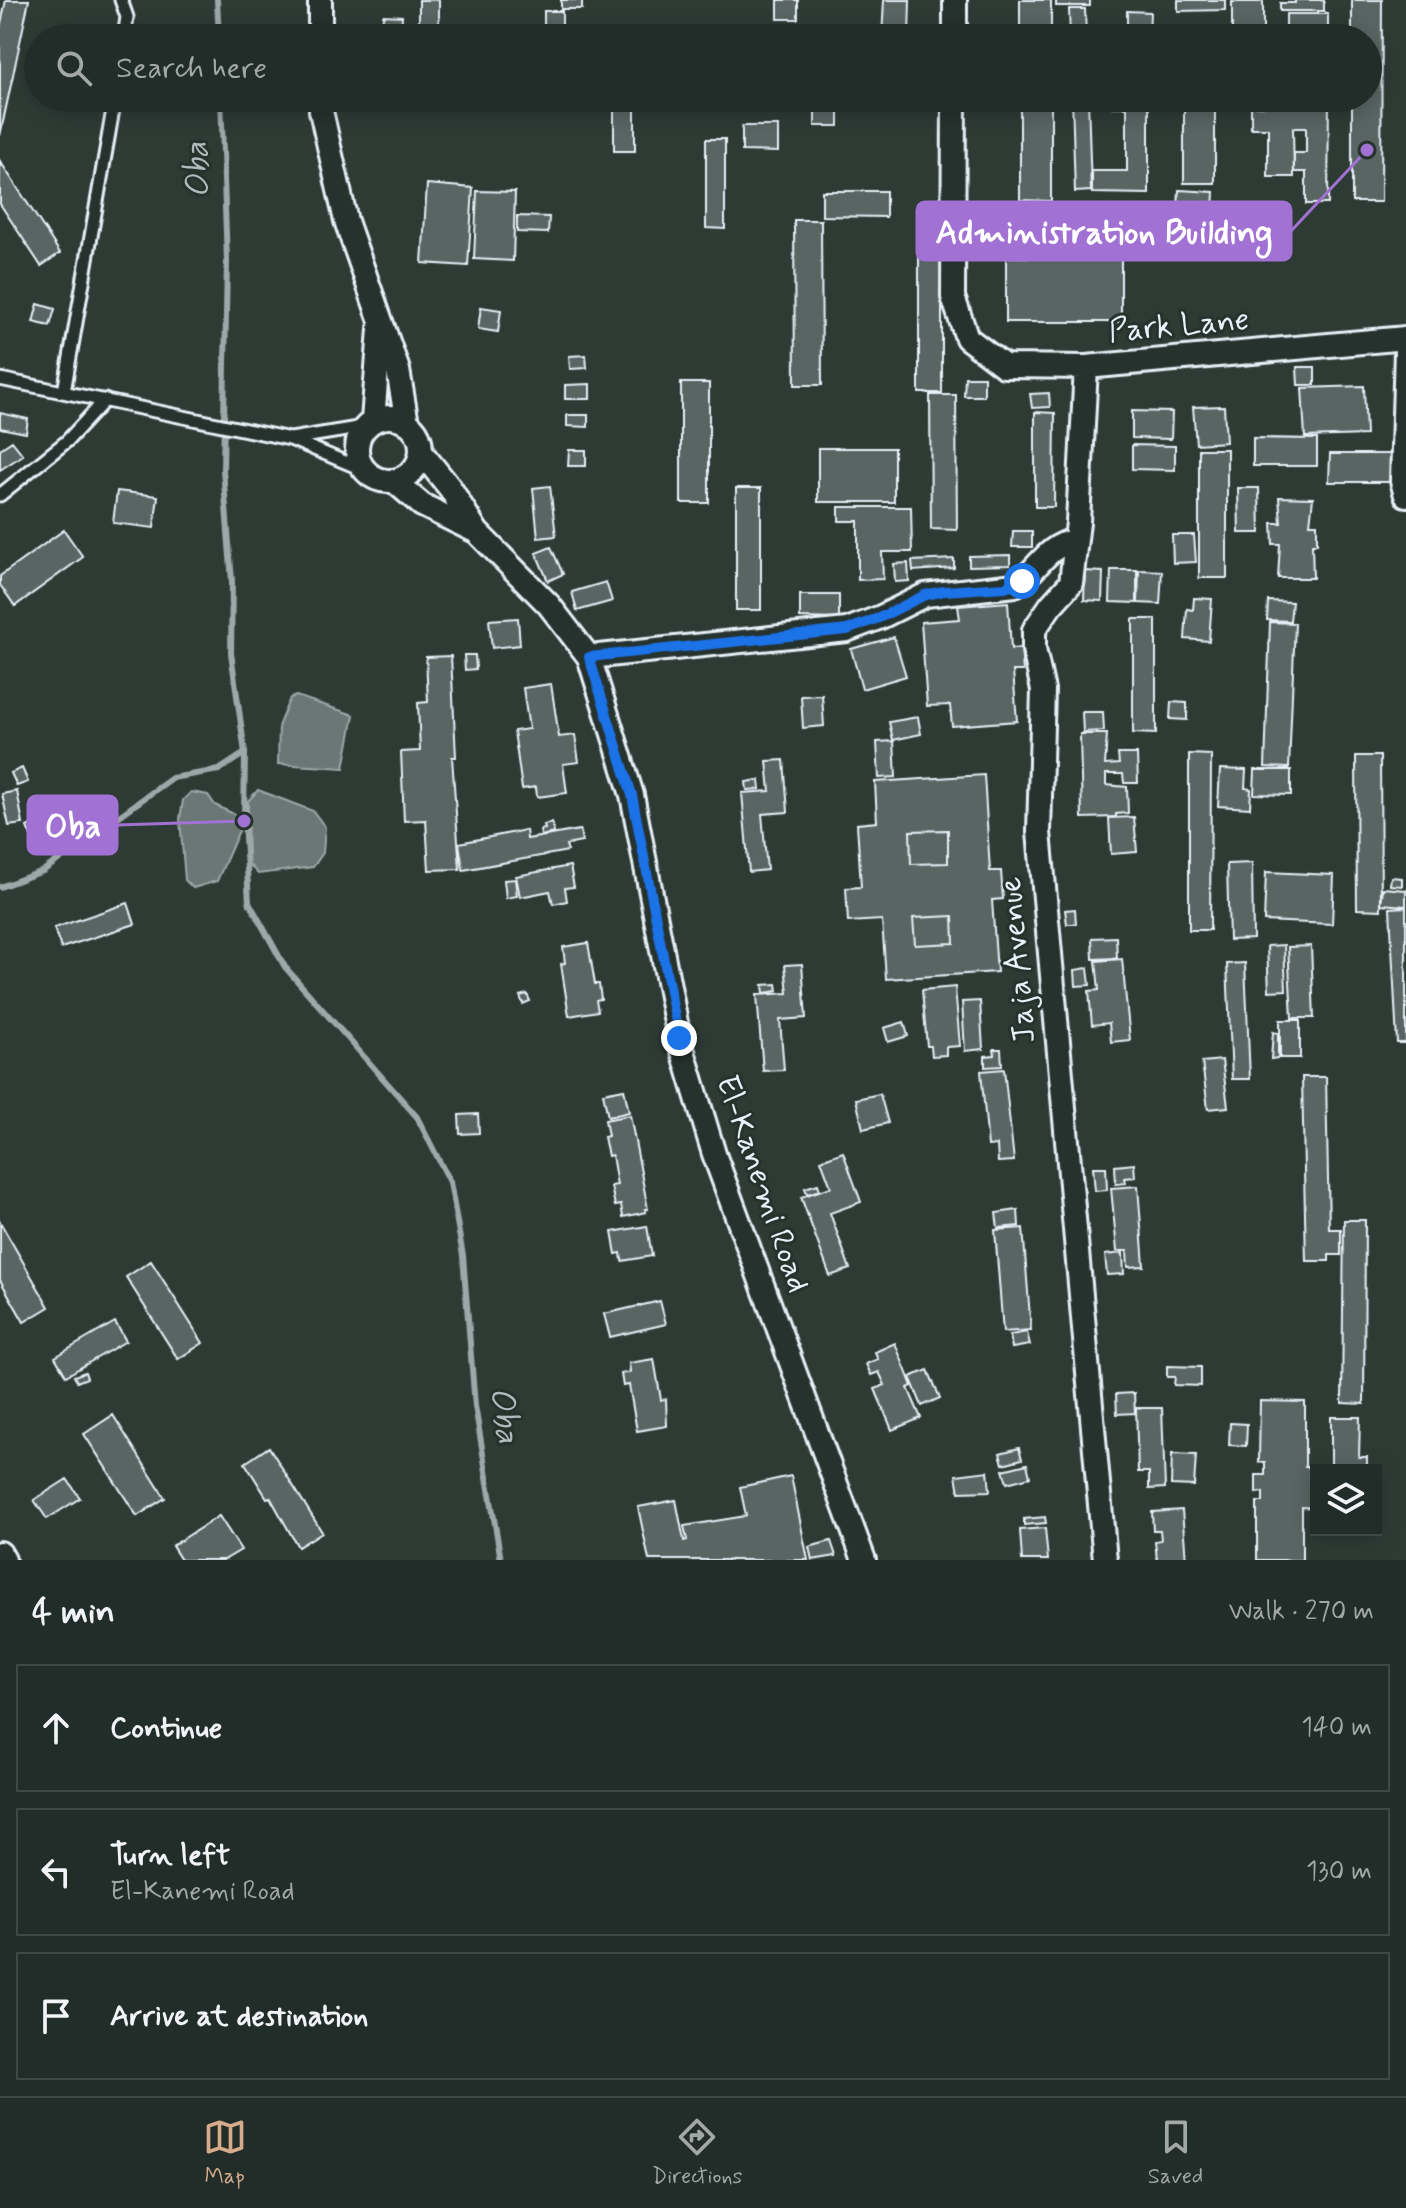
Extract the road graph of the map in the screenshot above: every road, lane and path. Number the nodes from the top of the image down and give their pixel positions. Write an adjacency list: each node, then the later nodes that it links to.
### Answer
1 (121, 0): 4 (lane)
2 (320, 0): 5 (street)
3 (955, 0): 6 (street)
4 (126, 24)
5 (320, 24)
6 (955, 24)
7 (113, 112): 15 (lane)
8 (321, 112): 10 (street)
9 (954, 112): 13 (street, Park Lane)
10 (380, 324): 17 (street); 18 (street)
11 (1406, 338): 13 (street, Park Lane)
12 (1406, 350): 24 (street)
13 (1086, 367): 26 (street, Jaja Avenue)
14 (0, 379): 15 (lane)
15 (64, 392): 16 (lane)
16 (105, 400): 19 (lane); 23 (lane)
17 (407, 423): 18 (street); 20 (street)
18 (368, 424): 19 (lane); 21 (street)
19 (290, 439): 21 (lane)
20 (421, 452): 22 (street); 25 (street, El-Kanemi Road)
21 (364, 470): 22 (street)
22 (394, 481): 25 (street, El-Kanemi Road)
23 (0, 495)
24 (1406, 495)
25 (477, 532): 27 (street, El-Kanemi Road)
26 (1076, 540): 27 (street); 31 (street, Jaja Avenue)
27 (589, 657): 30 (street, El-Kanemi Road)
28 (0, 1553): 29 (street)
29 (4, 1560)
30 (864, 1560)
31 (1105, 1560)

